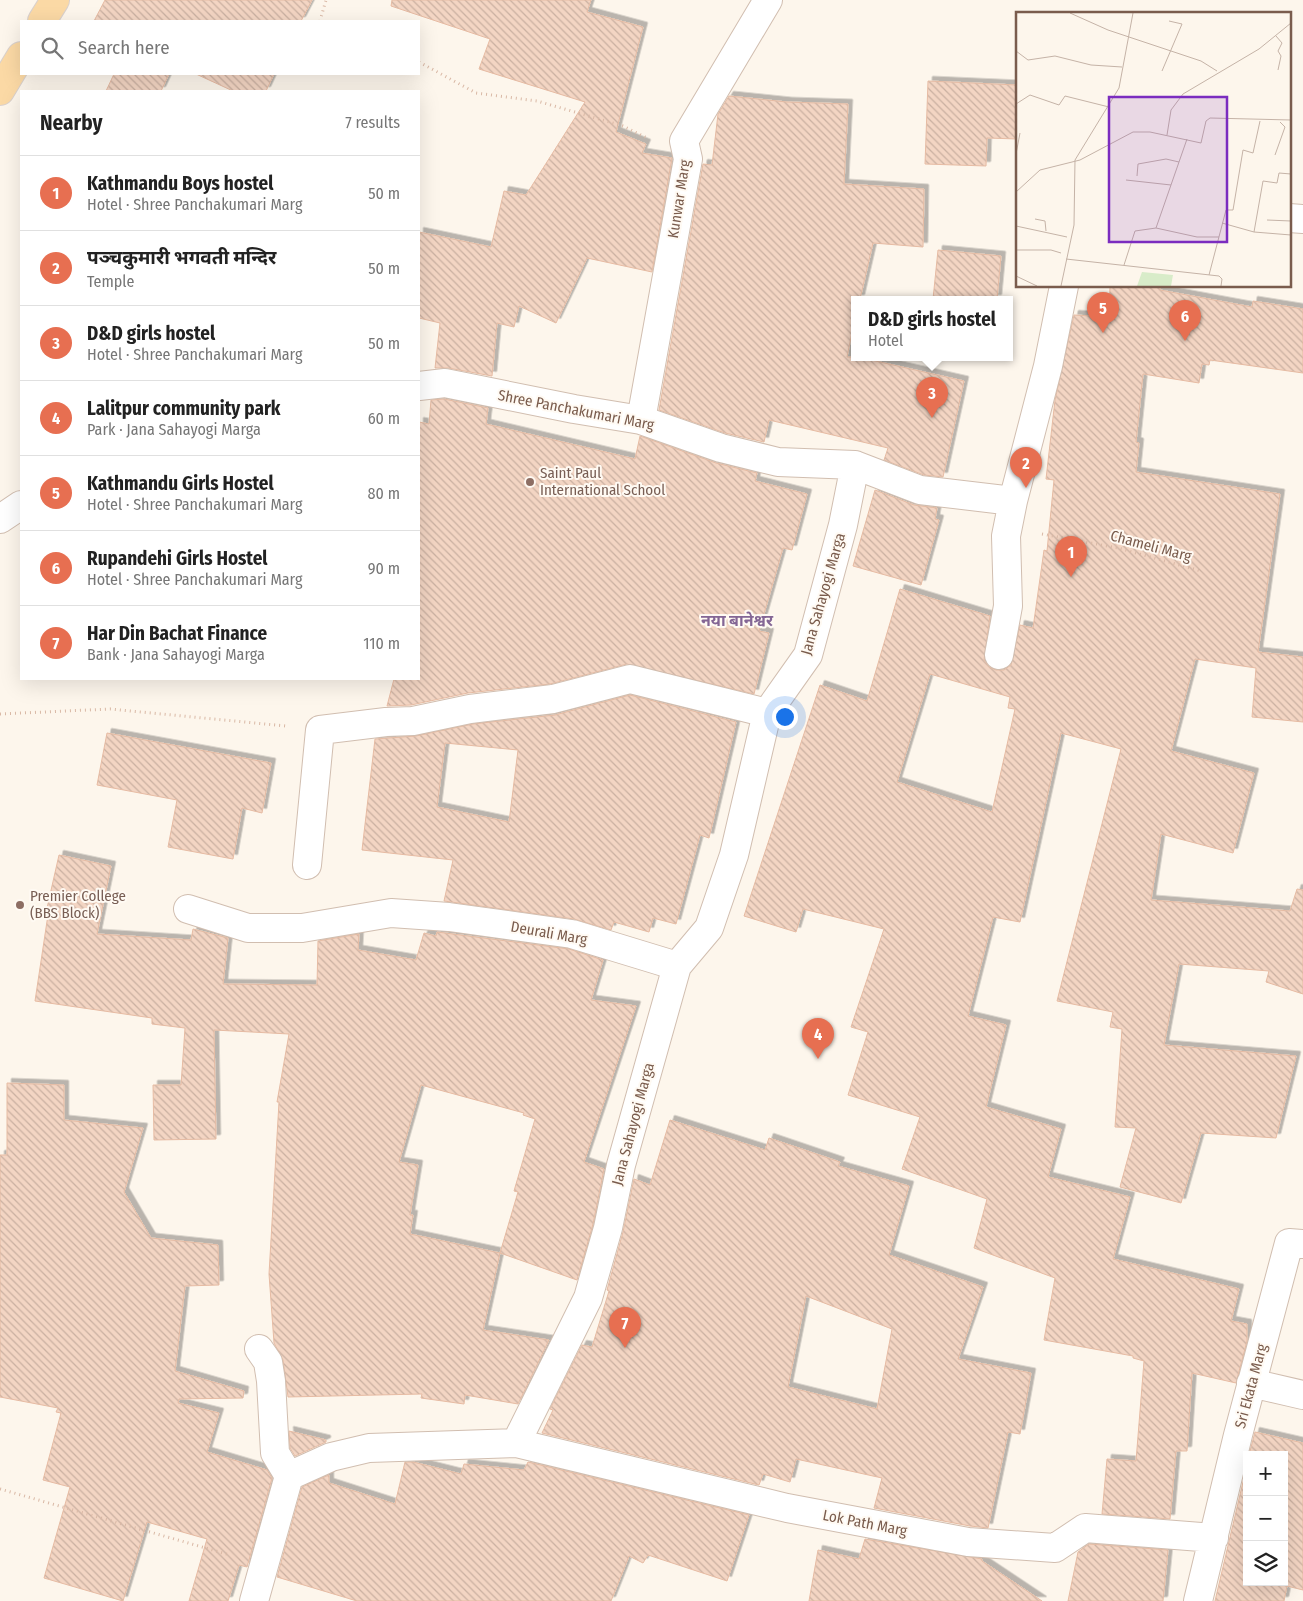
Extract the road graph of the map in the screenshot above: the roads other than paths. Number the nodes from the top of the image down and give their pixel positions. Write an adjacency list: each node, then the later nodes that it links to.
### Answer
1 (55, 0): 3 (main road)
2 (768, 0): 10 (street, Kunwar Marg)
3 (43, 20)
4 (20, 58): 5 (main road)
5 (0, 91)
6 (1290, 218): 7 (street)
7 (1303, 219)
8 (1064, 288): 12 (street)
9 (420, 386): 10 (street, Shree Panchakumari Marg)
10 (641, 420): 11 (street, Shree Panchakumari Marg)
11 (856, 465): 12 (street, Shree Panchakumari Marg); 16 (street, Jana Sahayogi Marga)
12 (1013, 501): 15 (street)
13 (20, 505): 14 (street)
14 (0, 519)
15 (999, 655)
16 (767, 713): 17 (street); 19 (street, Jana Sahayogi Marga)
17 (307, 865)
18 (188, 909): 19 (street, Deurali Marg)
19 (677, 966): 24 (street, Jana Sahayogi Marga)
20 (1303, 1244): 22 (street, Sri Ekata Marg)
21 (259, 1349): 25 (street)
22 (1251, 1383): 23 (street); 26 (street, Sri Ekata Marg)
23 (1303, 1395)
24 (516, 1443): 25 (street); 26 (street, Lok Path Marg)
25 (289, 1476): 27 (street)
26 (1214, 1538): 28 (street, Sri Ekata Marg)
27 (254, 1601)
28 (1198, 1601)

